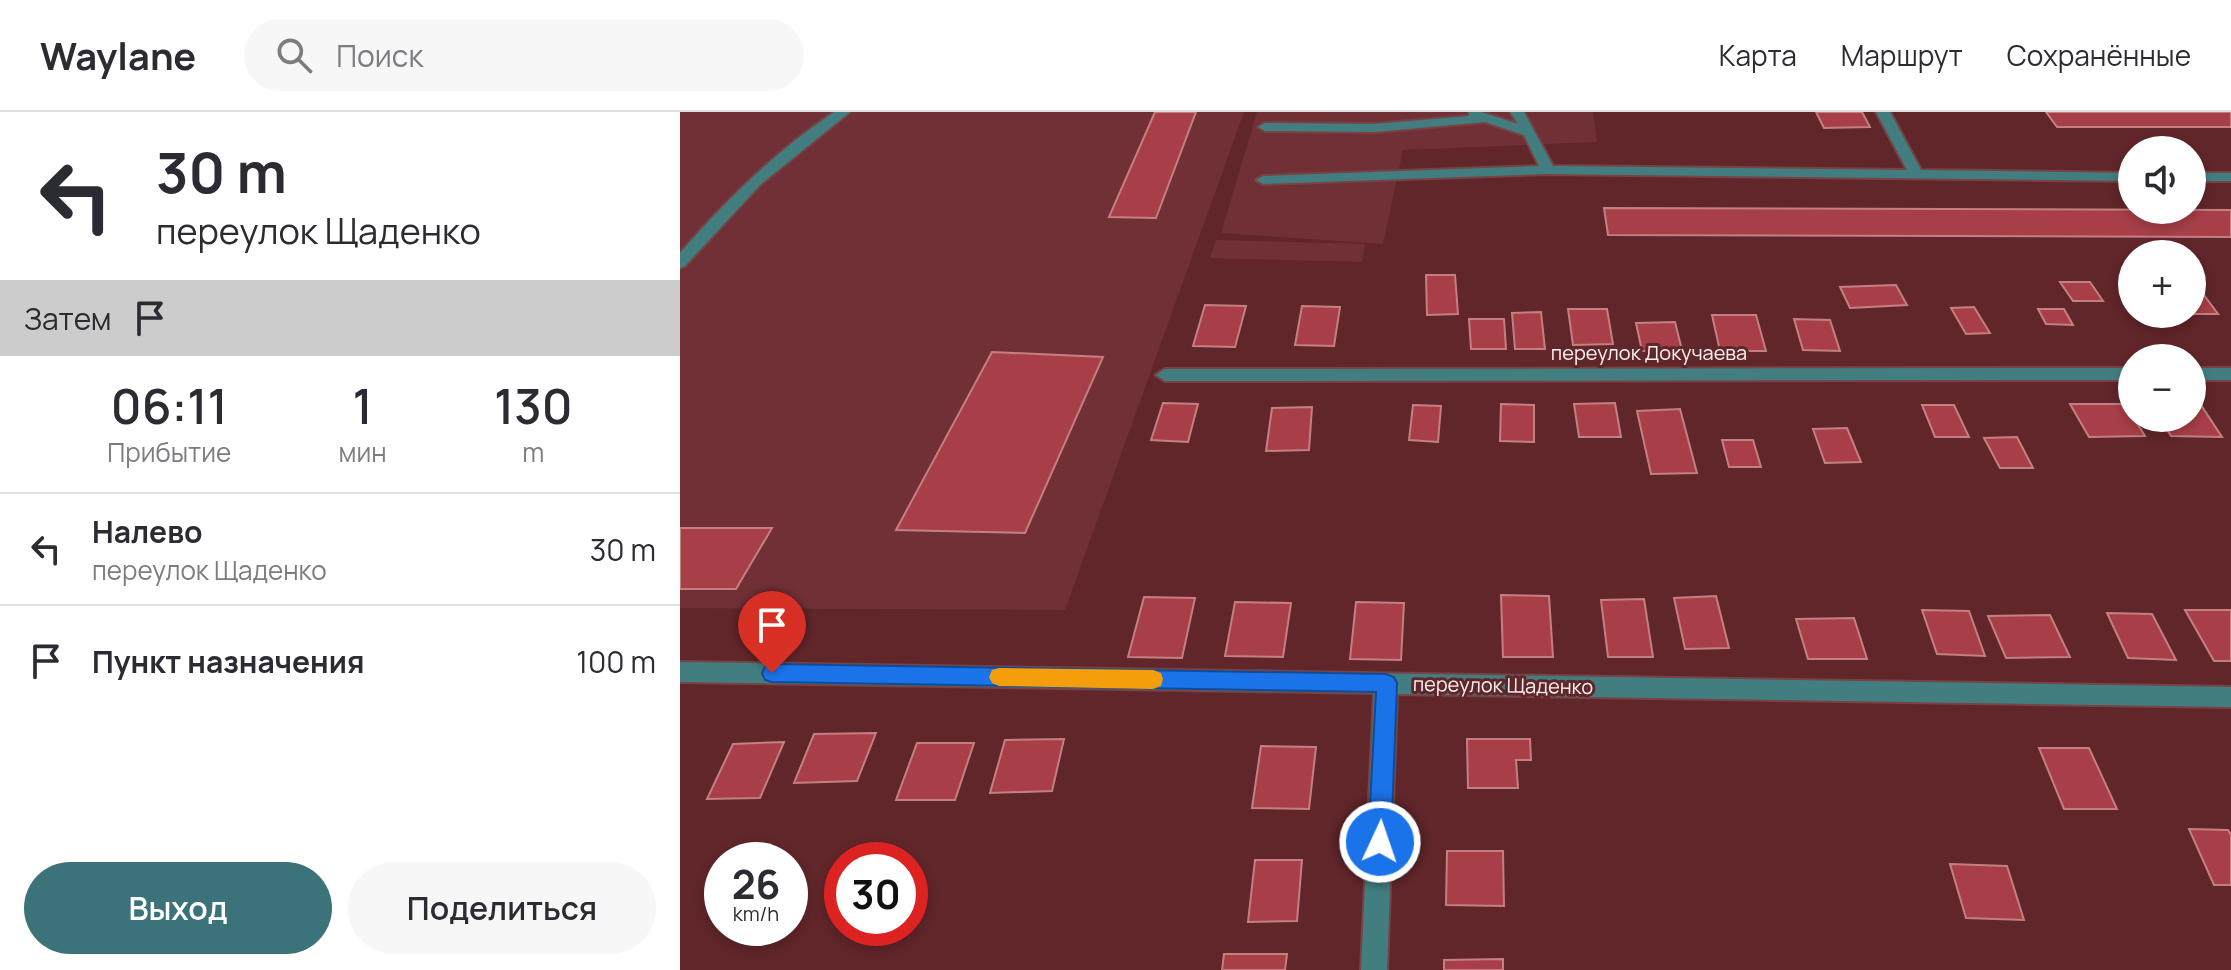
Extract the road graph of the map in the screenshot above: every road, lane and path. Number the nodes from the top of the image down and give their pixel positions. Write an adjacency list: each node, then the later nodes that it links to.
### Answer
1 (843, 112): 14 (street)
2 (1471, 112): 5 (street)
3 (1517, 112): 7 (street)
4 (1883, 112): 9 (street)
5 (1485, 118): 6 (street); 7 (street)
6 (1265, 127)
7 (1527, 132): 8 (street)
8 (1547, 170): 9 (street); 13 (street)
9 (1916, 174): 10 (street)
10 (2118, 177)
11 (2206, 177): 12 (street)
12 (2231, 177)
13 (1263, 180)
14 (680, 263)
15 (2118, 374): 18 (street, переулок Докучаева)
16 (2206, 374): 17 (street)
17 (2231, 374)
18 (1165, 375)
19 (680, 672): 20 (street, переулок Щаденко)
20 (1386, 683): 21 (street, переулок Щаденко); 22 (street)
21 (2231, 697)
22 (1374, 970)

